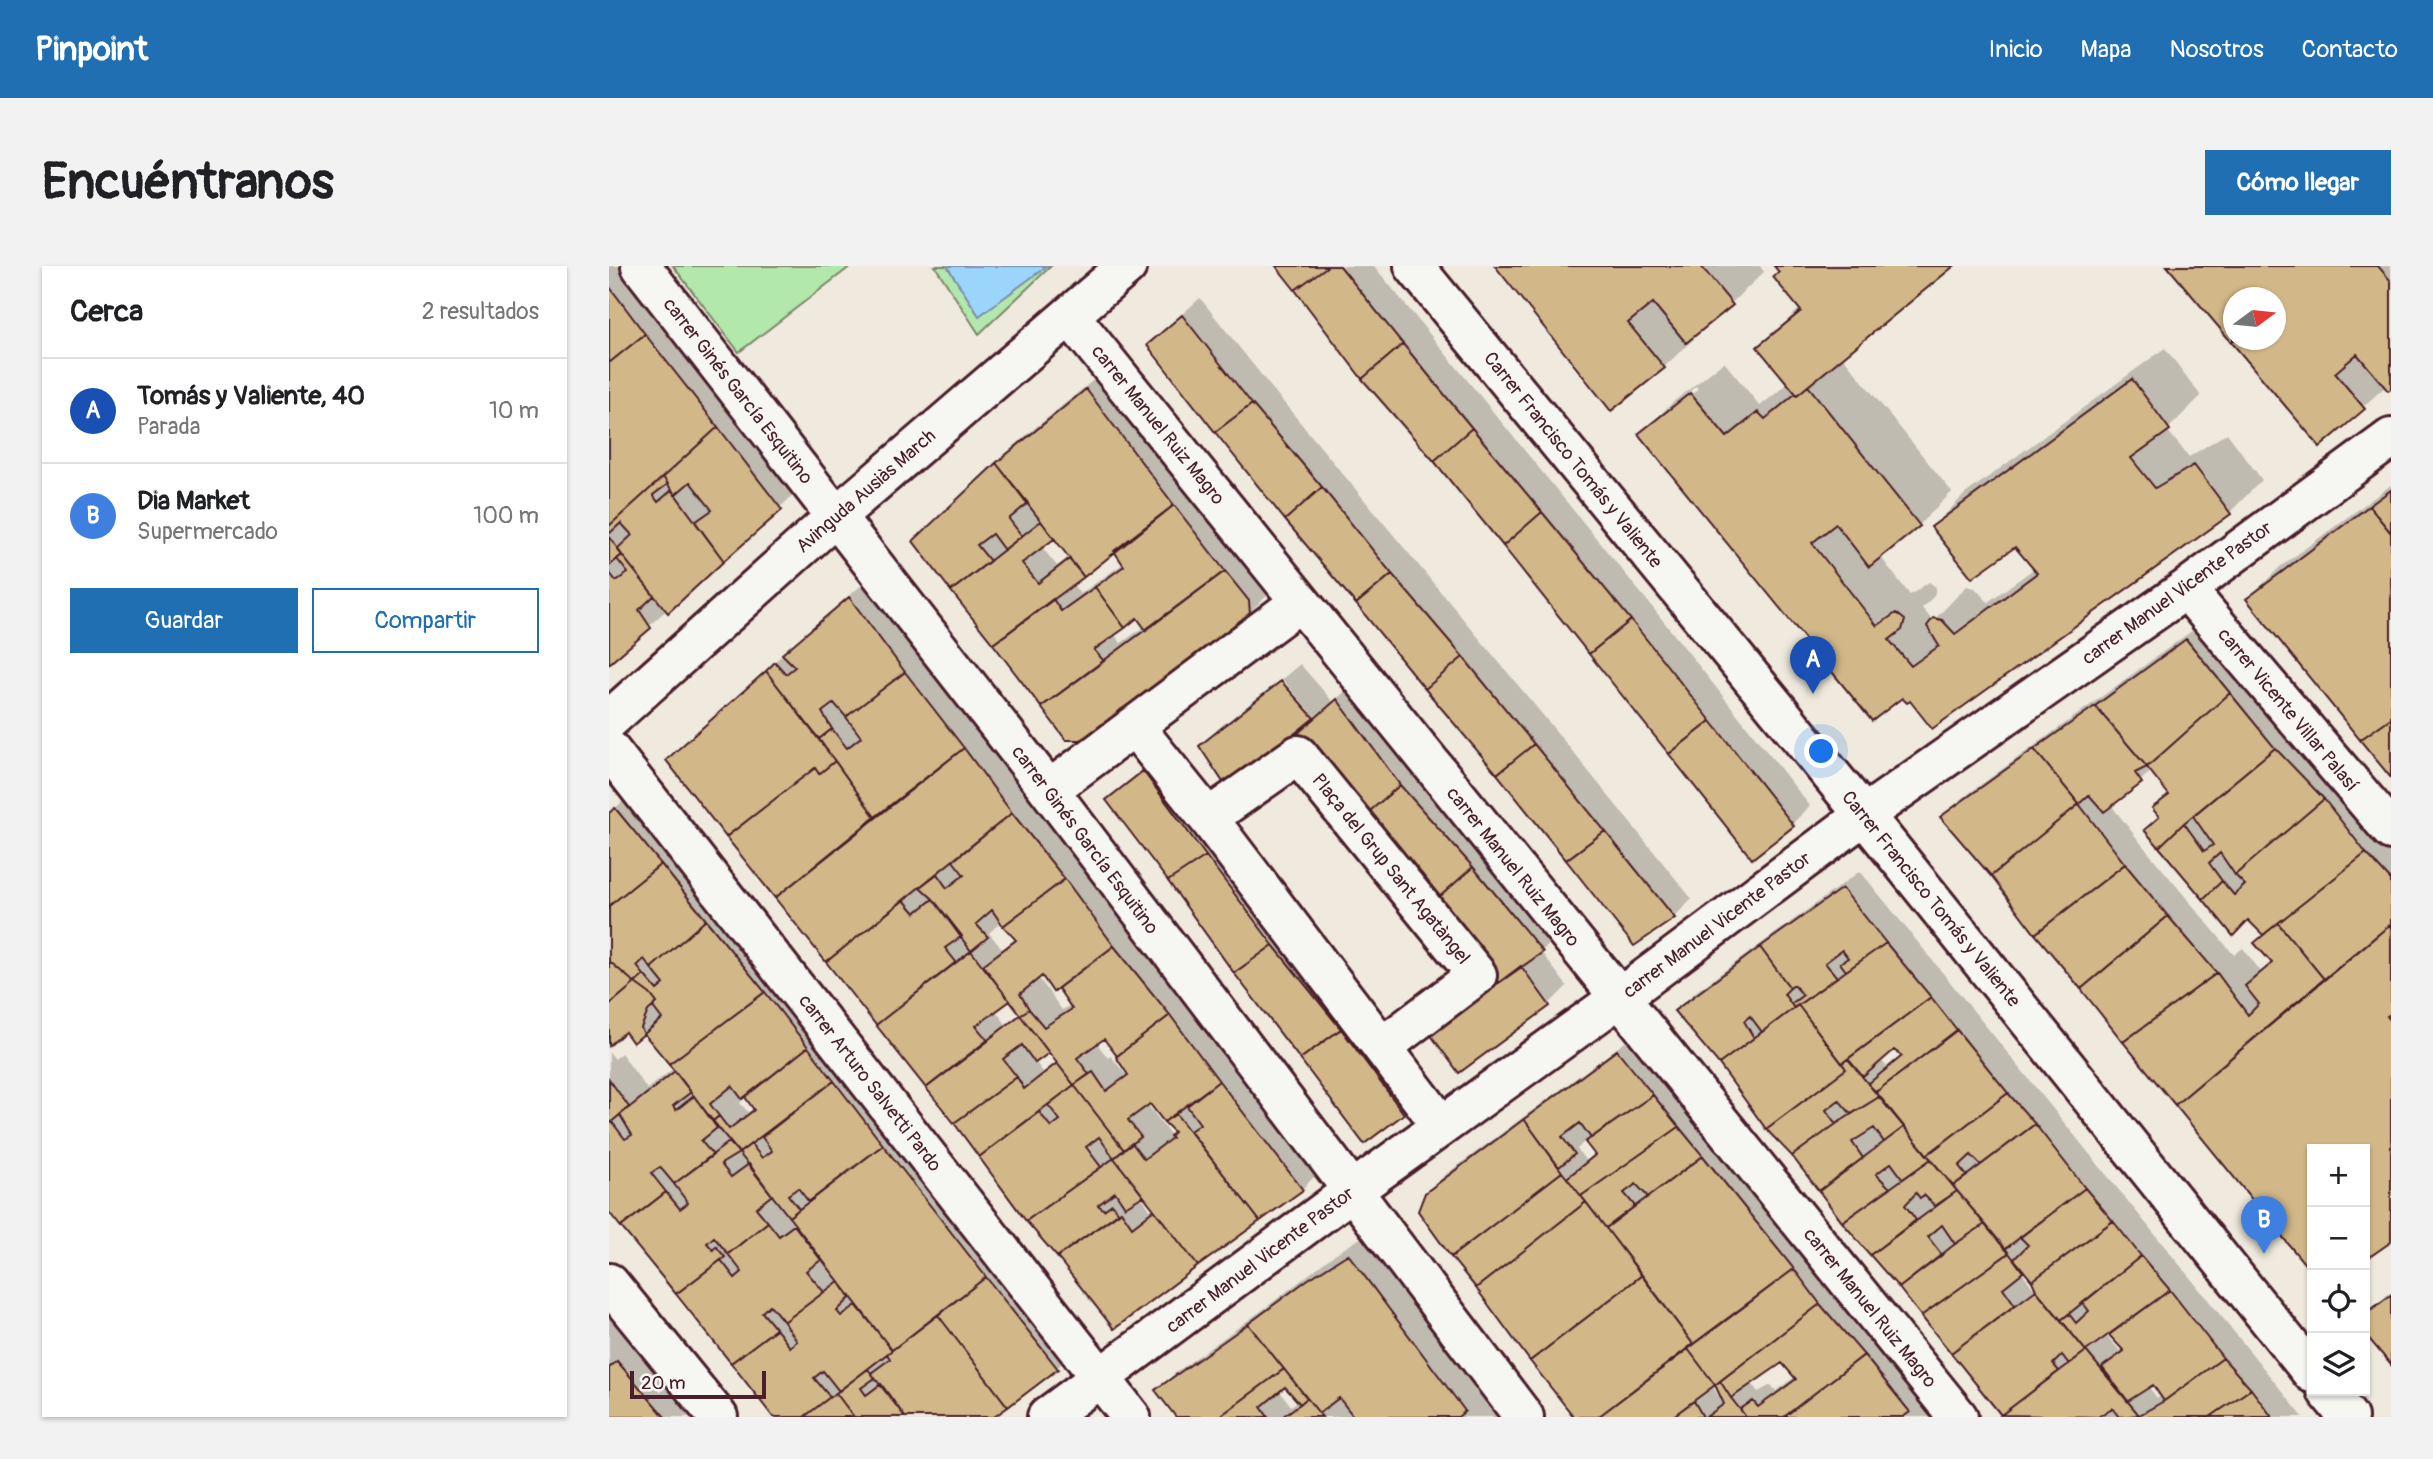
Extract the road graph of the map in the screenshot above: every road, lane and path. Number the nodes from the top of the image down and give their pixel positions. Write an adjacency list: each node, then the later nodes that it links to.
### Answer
1 (641, 266): 6 (street, carrer Ginés García Esquitino)
2 (1127, 266): 4 (street, Avinguda Ausiàs March)
3 (1414, 266): 13 (street, Carrer Francisco Tomás y Valiente)
4 (1070, 316): 6 (street, Avinguda Ausiàs March); 8 (street, carrer Manuel Ruiz Magro)
5 (2391, 438): 7 (street, carrer Manuel Vicente Pastor)
6 (835, 517): 9 (street, Avinguda Ausiàs March); 12 (street, carrer Ginés García Esquitino)
7 (2186, 589): 13 (street, carrer Manuel Vicente Pastor); 15 (street, carrer Vicente Villar Palasí)
8 (1300, 602): 10 (street); 16 (street, carrer Manuel Ruiz Magro)
9 (609, 720)
10 (1134, 726): 12 (street); 14 (street)
11 (609, 749): 22 (street, carrer Arturo Salvetti Pardo)
12 (1049, 790): 19 (street, carrer Ginés García Esquitino)
13 (1864, 815): 16 (street, carrer Manuel Vicente Pastor); 21 (street, Carrer Francisco Tomás y Valiente)
14 (1208, 818): 17 (street); 17 (street, Plaça del Grup Sant Agatàngel)
15 (2391, 830)
16 (1619, 998): 18 (street, carrer Manuel Vicente Pastor); 28 (street, carrer Manuel Ruiz Magro)
17 (1382, 1047): 18 (street)
18 (1442, 1126): 19 (street, carrer Manuel Vicente Pastor)
19 (1352, 1191): 22 (street, carrer Manuel Vicente Pastor); 27 (street, carrer Ginés García Esquitino)
20 (609, 1283): 24 (street)
21 (2307, 1367)
22 (1101, 1378): 25 (street, carrer Manuel Vicente Pastor); 26 (street, carrer Arturo Salvetti Pardo)
23 (2330, 1396): 29 (street)
24 (717, 1417)
25 (1048, 1417)
26 (1131, 1417)
27 (1524, 1417)
28 (1958, 1417)
29 (2348, 1417)

